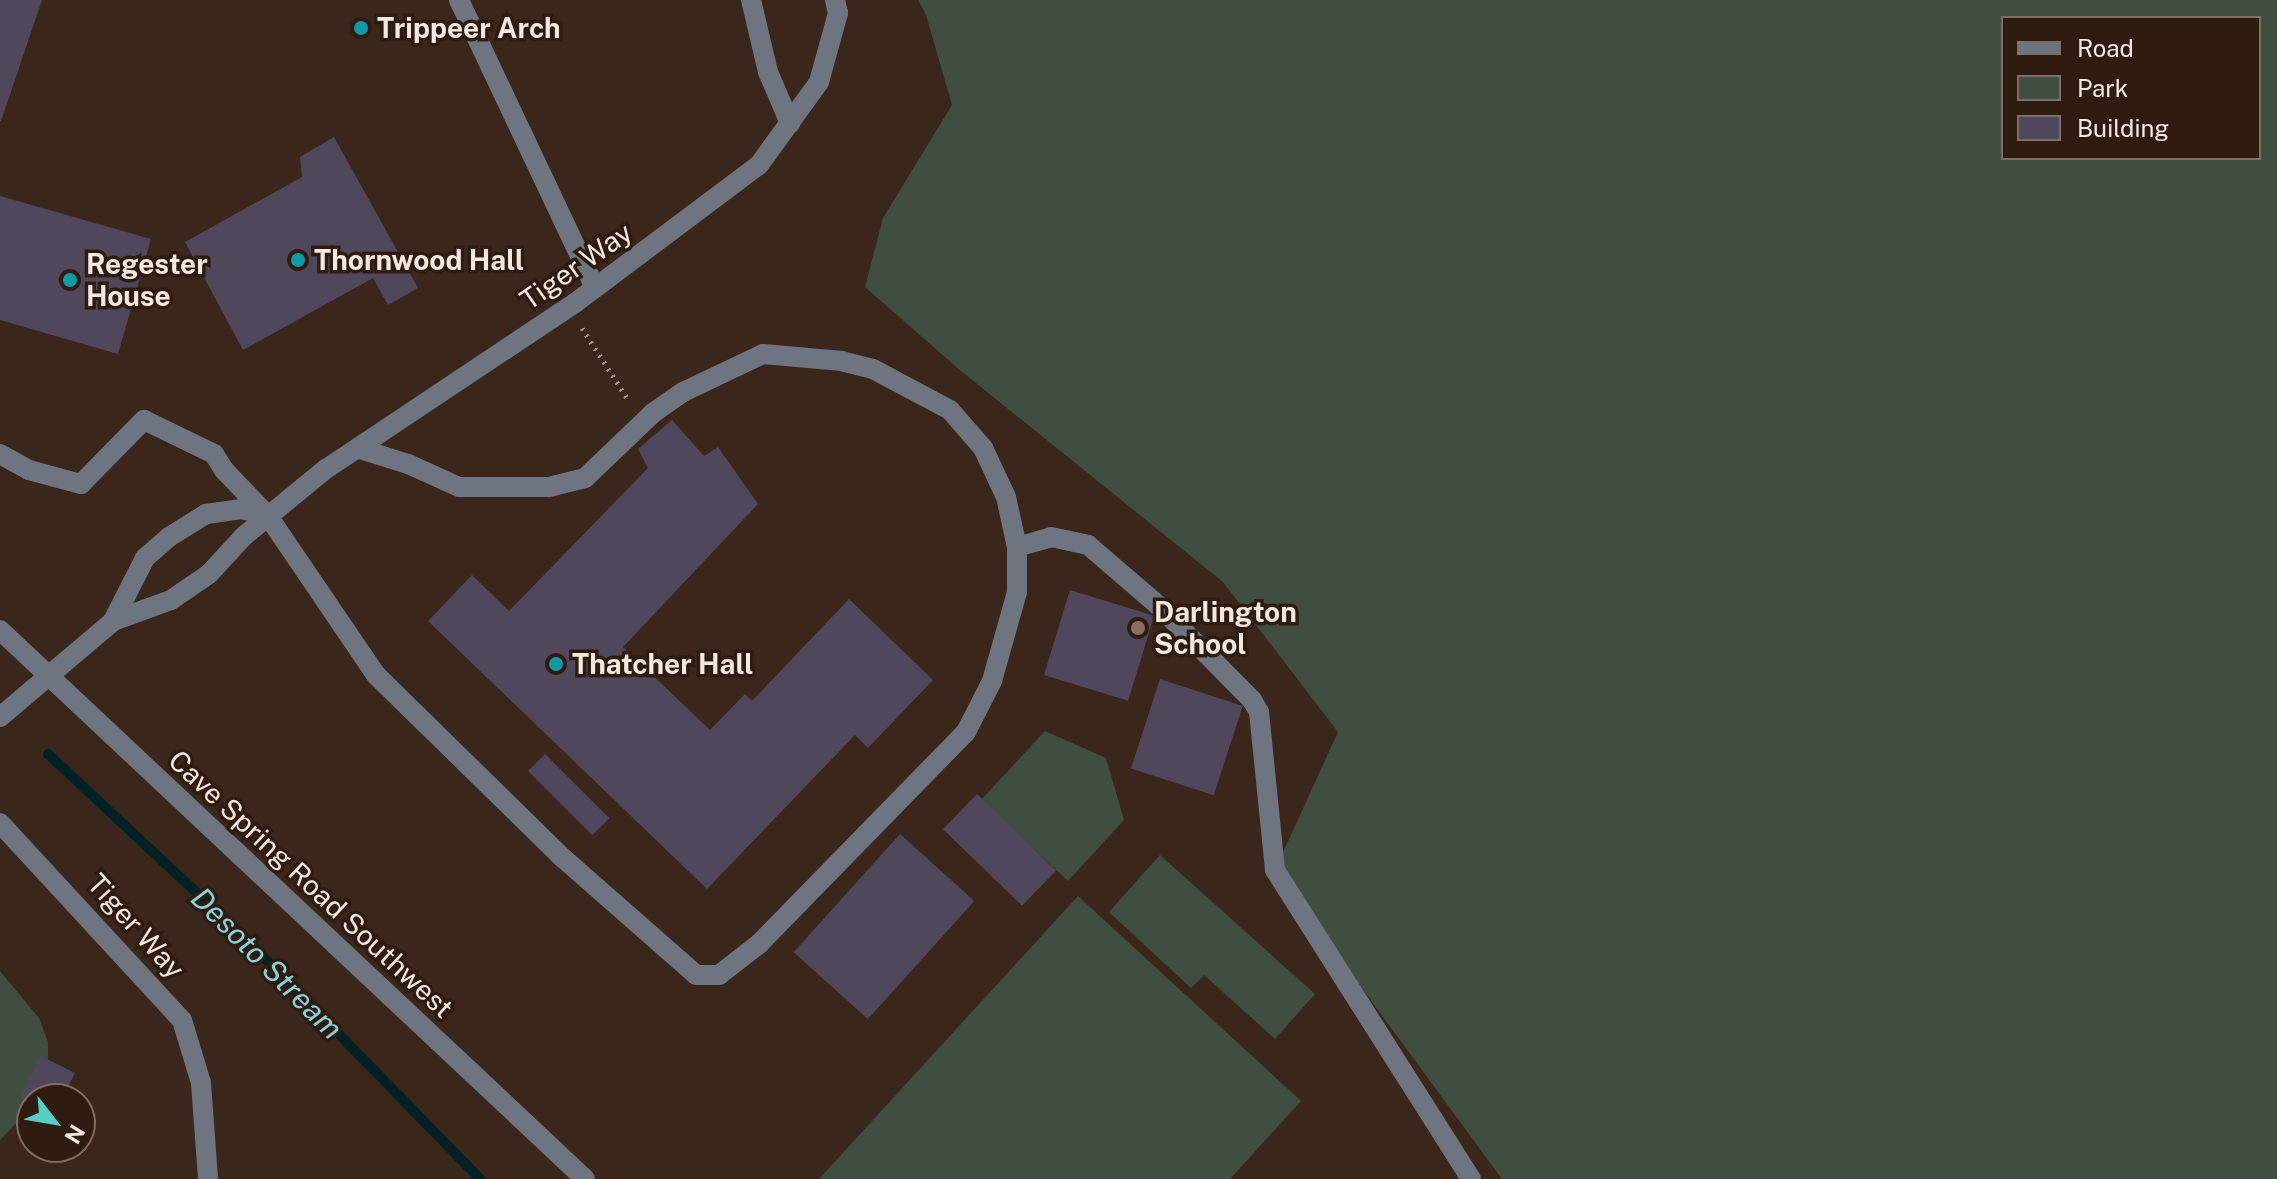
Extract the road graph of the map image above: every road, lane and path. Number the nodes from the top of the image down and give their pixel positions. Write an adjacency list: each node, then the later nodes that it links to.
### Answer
1 (459, 0): 5 (street)
2 (751, 0): 4 (street)
3 (835, 0): 4 (street, Tiger Way)
4 (790, 123): 5 (street, Tiger Way)
5 (595, 288): 8 (street, Tiger Way)
6 (580, 325): 7 (path)
7 (634, 408)
8 (357, 448): 10 (street, Tiger Way); 11 (street)
9 (0, 454): 10 (street)
10 (268, 516): 11 (street); 12 (street, Tiger Way); 12 (street, Tiger Way)
11 (1017, 547): 19 (street)
12 (113, 621): 14 (street, Tiger Way)
13 (0, 630): 14 (street, Cave Spring Road Southwest)
14 (46, 674): 15 (street, Tiger Way); 18 (street, Cave Spring Road Southwest)
15 (0, 717)
16 (0, 823): 17 (street, Tiger Way)
17 (208, 1179)
18 (585, 1179)
19 (1471, 1179)

